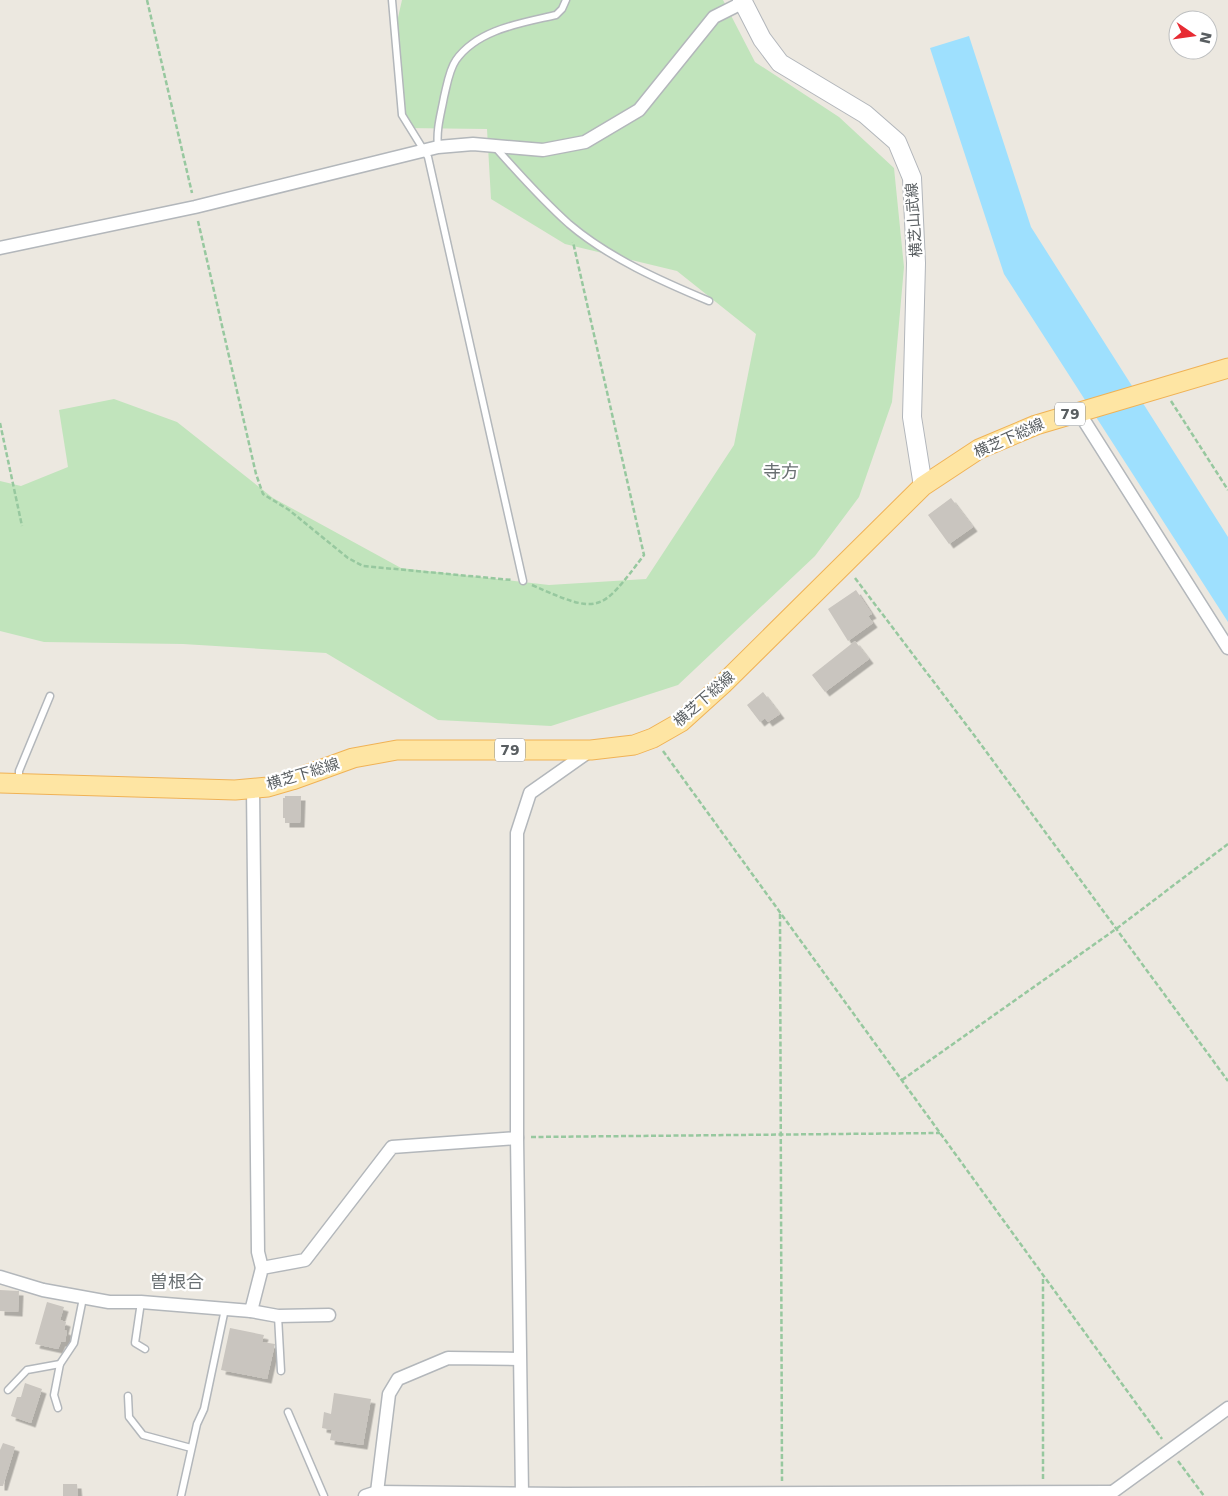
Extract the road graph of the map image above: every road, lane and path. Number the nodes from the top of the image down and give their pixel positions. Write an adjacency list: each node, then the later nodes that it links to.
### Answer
1 (147, 0): 8 (path)
2 (392, 0): 7 (lane)
3 (566, 0): 6 (lane)
4 (742, 2): 5 (street); 16 (main road, 横芝山武線)
5 (494, 146): 6 (street); 10 (lane)
6 (438, 147): 7 (street)
7 (423, 151): 8 (street); 20 (lane)
8 (195, 207): 9 (street); 15 (path)
9 (0, 248)
10 (709, 301)
11 (1228, 368): 12 (main road, 横芝下総線 / 79)
12 (1162, 387): 13 (main road, 横芝下総線 / 79); 17 (path)
13 (1078, 412): 16 (main road, 横芝下総線 / 79); 21 (street)
14 (0, 423): 18 (path)
15 (256, 474)
16 (924, 486): 19 (main road, 横芝下総線 / 79)
17 (1228, 490)
18 (22, 526)
19 (842, 567): 23 (main road, 横芝下総線 / 79); 30 (path)
20 (522, 581)
21 (1228, 648)
22 (50, 696): 26 (lane)
23 (653, 738): 24 (main road, 横芝下総線 / 79); 29 (path)
24 (592, 750): 27 (main road, 横芝下総線 / 79); 35 (street)
25 (0, 783): 26 (main road, 横芝下総線 / 79)
26 (19, 784): 27 (main road, 横芝下総線 / 79)
27 (253, 788): 36 (street)
28 (1228, 844): 30 (path)
29 (780, 912): 31 (path); 34 (path)
30 (1116, 929): 31 (path); 32 (path)
31 (902, 1080): 33 (path)
32 (1228, 1081)
33 (940, 1133): 34 (path); 37 (path)
34 (781, 1134): 35 (path); 58 (path)
35 (517, 1138): 36 (street); 46 (street)
36 (262, 1268): 42 (street)
37 (1043, 1276): 55 (path); 57 (path)
38 (0, 1277): 39 (street)
39 (83, 1298): 40 (street); 47 (lane)
40 (141, 1302): 41 (street); 45 (lane)
41 (225, 1309): 42 (street); 54 (lane)
42 (252, 1311): 44 (street)
43 (329, 1315): 44 (street)
44 (278, 1316): 48 (lane)
45 (145, 1349)
46 (519, 1359): 56 (street); 59 (street)
47 (60, 1364): 49 (lane); 51 (lane)
48 (281, 1371)
49 (8, 1390)
50 (128, 1396): 54 (lane)
51 (58, 1408)
52 (1228, 1408): 55 (street)
53 (288, 1412): 62 (lane)
54 (191, 1448): 61 (lane)
55 (1171, 1451): 60 (street); 64 (path)
56 (377, 1492): 59 (street); 63 (street)
57 (1043, 1492): 58 (street); 60 (street)
58 (782, 1493): 59 (street)
59 (522, 1494)
60 (1110, 1494)
61 (181, 1496)
62 (324, 1496)
63 (364, 1496)
64 (1204, 1496)

